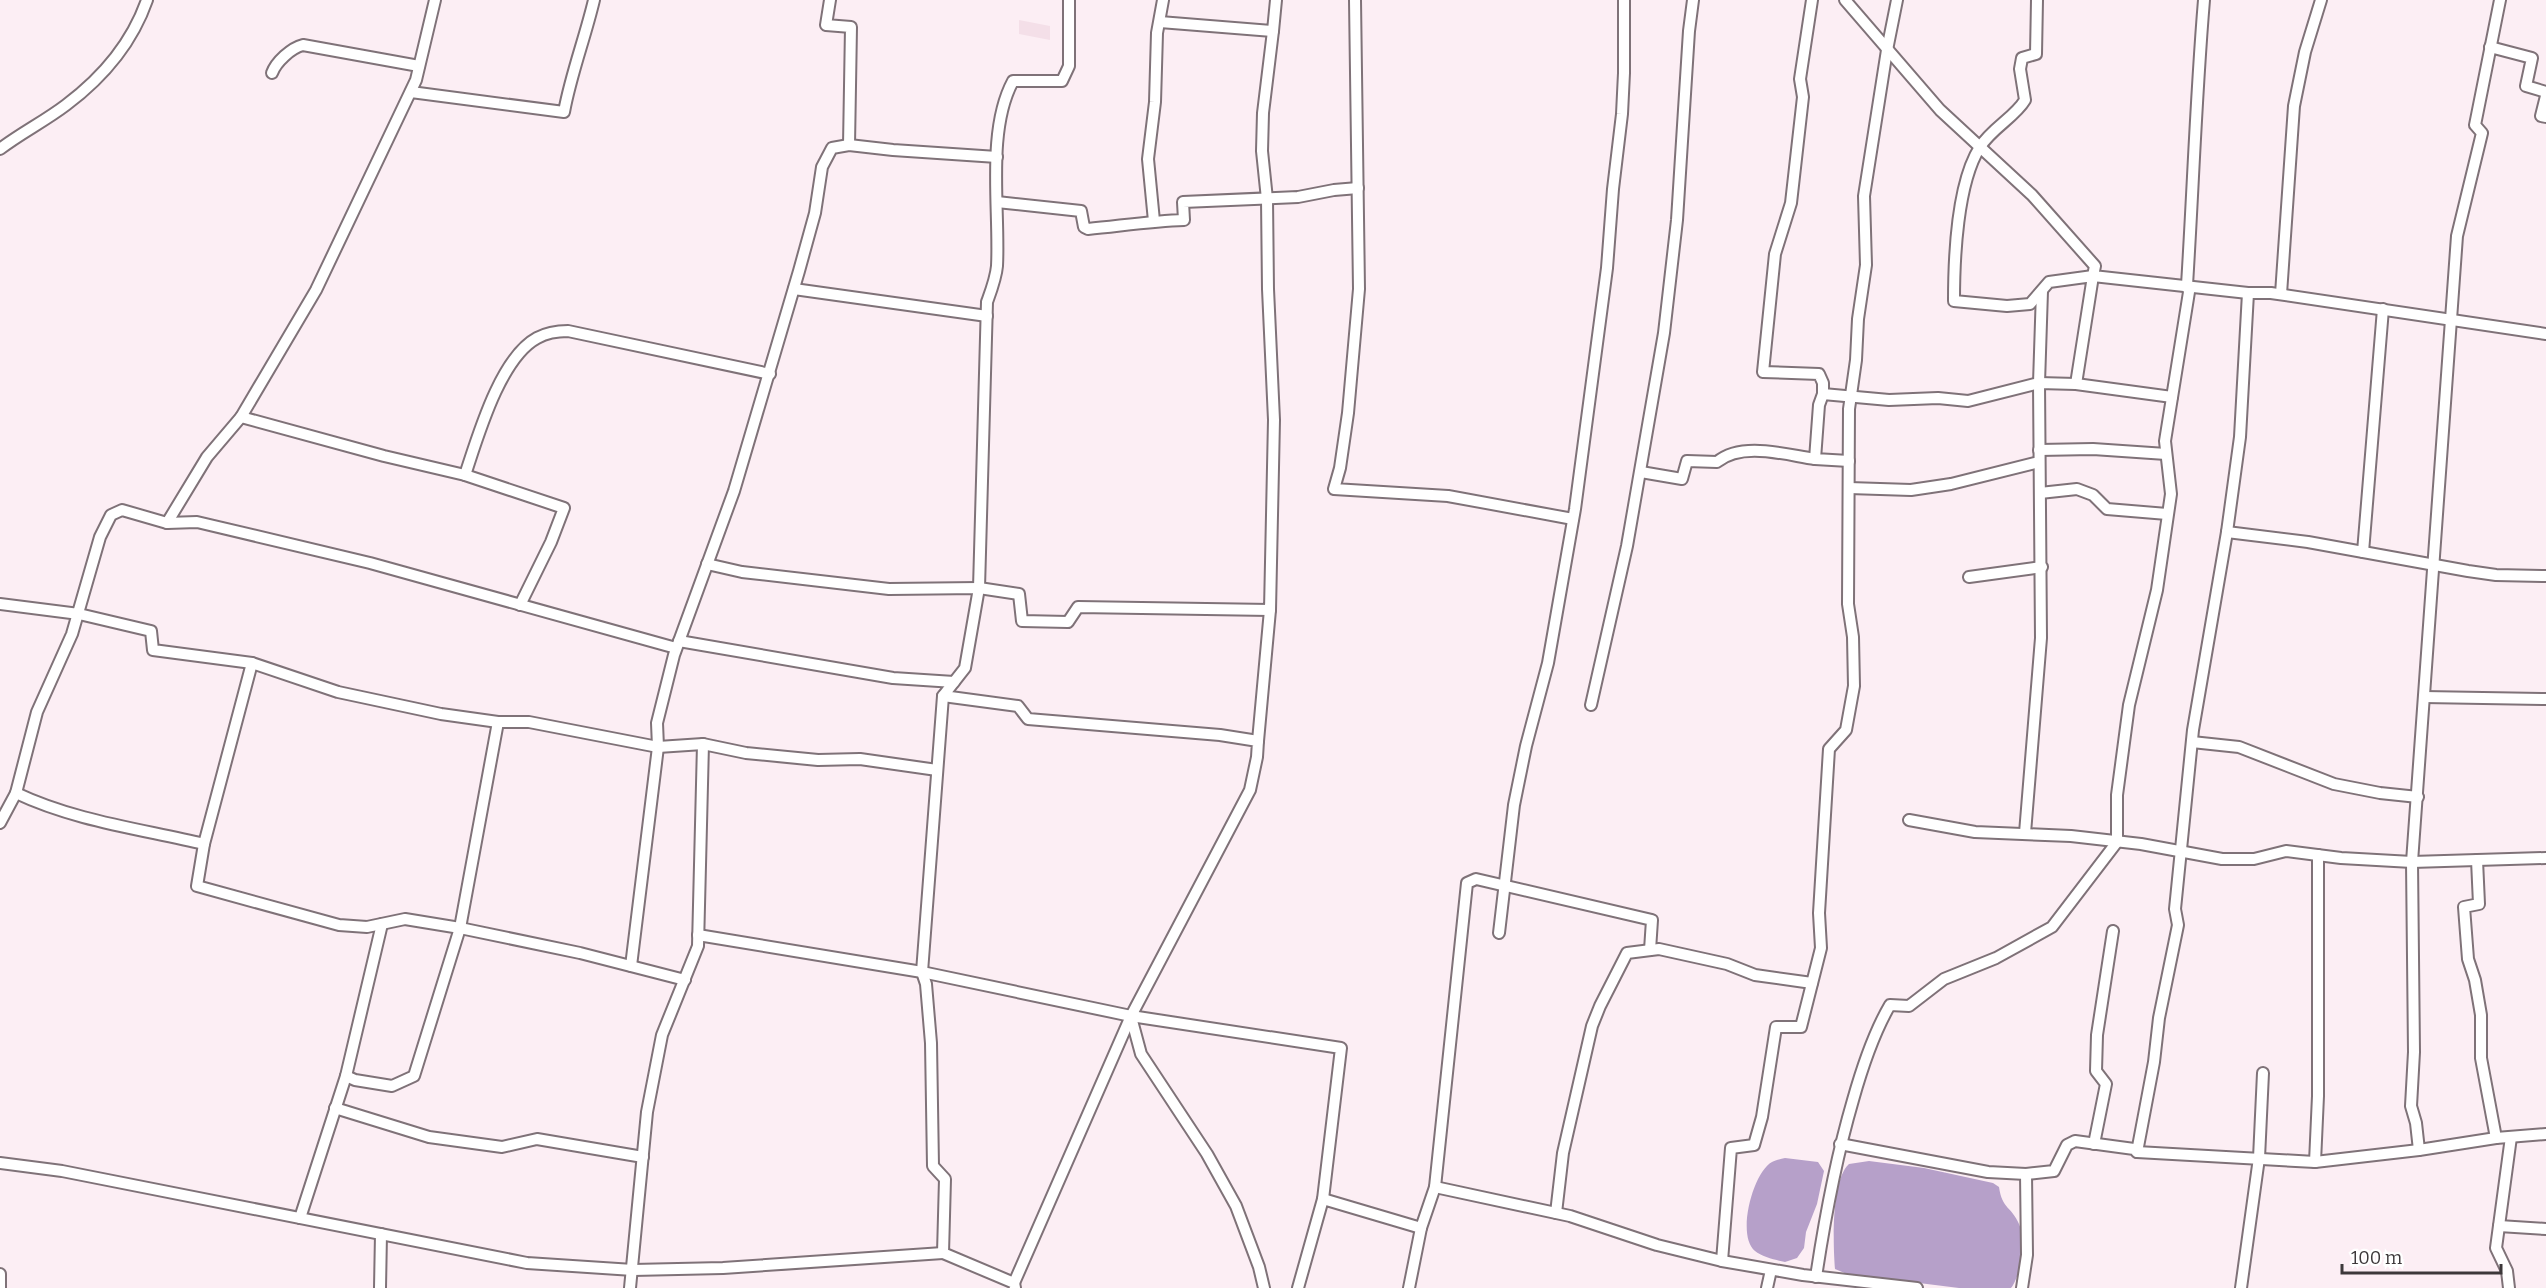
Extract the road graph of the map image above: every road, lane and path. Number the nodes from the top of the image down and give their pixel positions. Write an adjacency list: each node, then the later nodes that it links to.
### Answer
1 (147, 0): 29 (street)
2 (435, 0): 22 (street)
3 (594, 0): 24 (street)
4 (830, 0): 27 (street)
5 (1069, 0): 30 (street)
6 (1163, 0): 18 (street)
7 (1276, 0): 19 (street)
8 (1355, 0): 31 (street)
9 (1624, 0): 62 (street)
10 (1693, 0): 57 (street)
11 (1812, 0): 48 (street)
12 (1845, 0): 21 (street)
13 (1898, 0): 21 (street)
14 (2037, 0): 28 (street)
15 (2204, 0): 36 (street)
16 (2321, 0): 40 (street)
17 (2500, 0): 20 (street)
18 (1160, 22): 19 (street); 34 (street)
19 (1273, 31): 32 (street)
20 (2490, 47): 25 (street); 43 (street)
21 (1887, 50): 28 (street); 50 (street)
22 (419, 66): 23 (street); 24 (street)
23 (272, 73)
24 (411, 92): 51 (street)
25 (2546, 94): 26 (street)
26 (2546, 117)
27 (849, 145): 30 (street); 37 (street)
28 (1980, 147): 35 (street); 38 (street)
29 (0, 149)
30 (997, 157): 33 (street)
31 (1358, 188): 32 (street); 62 (street)
32 (1268, 199): 34 (street); 74 (street)
33 (997, 202): 34 (street); 42 (street)
34 (1154, 221)
35 (2093, 276): 36 (street); 38 (street); 47 (street)
36 (2187, 285): 39 (street); 49 (street)
37 (794, 289): 42 (street); 45 (street)
38 (2042, 291): 46 (street)
39 (2248, 293): 40 (street); 64 (street)
40 (2281, 294): 41 (street)
41 (2383, 309): 43 (street); 65 (street)
42 (987, 316): 71 (street)
43 (2452, 319): 44 (street); 67 (street)
44 (2546, 334)
45 (770, 374): 58 (street); 66 (street)
46 (2039, 383): 47 (street); 50 (street); 52 (street)
47 (2076, 384): 49 (street)
48 (1823, 394): 50 (street); 54 (street)
49 (2172, 397): 53 (street)
50 (1850, 398): 55 (street)
51 (241, 417): 58 (street); 63 (street)
52 (2039, 450): 53 (street); 56 (street)
53 (2166, 454): 61 (street)
54 (1815, 459): 55 (street); 57 (street)
55 (1849, 461): 59 (street)
56 (2039, 462): 59 (street); 60 (street)
57 (1641, 472): 82 (street)
58 (465, 475): 73 (street)
59 (1849, 488): 111 (street)
60 (2040, 493): 61 (street); 68 (street)
61 (2167, 514): 94 (street)
62 (1573, 519): 101 (street)
63 (167, 523): 73 (street); 75 (street)
64 (2227, 532): 65 (street); 85 (street)
65 (2363, 552): 67 (street)
66 (707, 564): 71 (street); 76 (street)
67 (2435, 565): 69 (street); 80 (street)
68 (2042, 567): 70 (street); 93 (street)
69 (2546, 576)
70 (1969, 577)
71 (979, 588): 74 (street); 78 (street)
72 (0, 604): 75 (street)
73 (520, 605): 76 (street)
74 (1270, 610): 84 (street)
75 (79, 614): 77 (street); 89 (street)
76 (677, 644): 78 (street); 87 (street)
77 (252, 663): 83 (street); 95 (street)
78 (954, 682): 79 (street)
79 (943, 696): 84 (street); 88 (street)
80 (2424, 697): 81 (street); 90 (street)
81 (2546, 699)
82 (1591, 705)
83 (498, 722): 87 (street); 103 (street)
84 (1258, 741): 112 (street)
85 (2192, 742): 90 (street); 96 (street)
86 (703, 744): 87 (street); 88 (street); 106 (street)
87 (658, 747): 108 (street)
88 (937, 770): 109 (street)
89 (16, 793): 92 (street); 95 (street)
90 (2418, 797): 100 (street)
91 (1909, 820): 93 (street)
92 (0, 823)
93 (2025, 833): 94 (street)
94 (2117, 842): 96 (street); 119 (street)
95 (204, 844): 102 (street)
96 (2181, 851): 97 (street); 122 (street)
97 (2318, 855): 100 (street); 125 (street)
98 (2546, 858): 99 (street)
99 (2477, 860): 100 (street); 118 (street)
100 (2412, 861): 121 (street)
101 (1505, 886): 105 (street); 107 (street); 128 (street)
102 (382, 924): 103 (street); 114 (street)
103 (460, 928): 108 (street); 114 (street)
104 (2113, 931): 120 (street)
105 (1499, 933)
106 (698, 935): 109 (street); 110 (street)
107 (1650, 950): 111 (street); 130 (street)
108 (631, 966): 110 (street)
109 (922, 972): 112 (street); 136 (street)
110 (684, 980): 123 (street)
111 (1812, 983): 137 (street)
112 (1131, 1016): 129 (street); 142 (street); 146 (street)
113 (2263, 1073): 124 (street)
114 (346, 1076): 115 (street)
115 (335, 1108): 123 (street); 131 (street)
116 (2546, 1134): 117 (street)
117 (2511, 1137): 118 (street); 132 (street)
118 (2496, 1138): 121 (street)
119 (1840, 1144): 127 (street); 141 (street)
120 (2094, 1144): 122 (street); 127 (street)
121 (2419, 1150): 125 (street)
122 (2137, 1152): 124 (street)
123 (643, 1157): 138 (street)
124 (2259, 1158): 125 (street); 152 (street)
125 (2315, 1162)
126 (0, 1163): 131 (street)
127 (2026, 1174): 151 (street)
128 (1435, 1187): 130 (street); 133 (street)
129 (1323, 1199): 133 (street); 147 (street)
130 (1556, 1213): 137 (street)
131 (300, 1218): 135 (street)
132 (2499, 1226): 134 (street); 153 (street)
133 (1421, 1228): 148 (street)
134 (2546, 1229)
135 (381, 1234): 138 (street); 144 (street)
136 (943, 1252): 138 (street); 142 (street)
137 (1722, 1261): 139 (street)
138 (633, 1270): 145 (street)
139 (1771, 1270): 141 (street); 149 (street)
140 (0, 1274): 143 (street)
141 (1816, 1277): 150 (street)
142 (1014, 1286)
143 (0, 1288)
144 (380, 1288)
145 (630, 1288)
146 (1264, 1288)
147 (1298, 1288)
148 (1409, 1288)
149 (1767, 1288)
150 (1917, 1288)
151 (2022, 1288)
152 (2241, 1288)
153 (2509, 1288)

